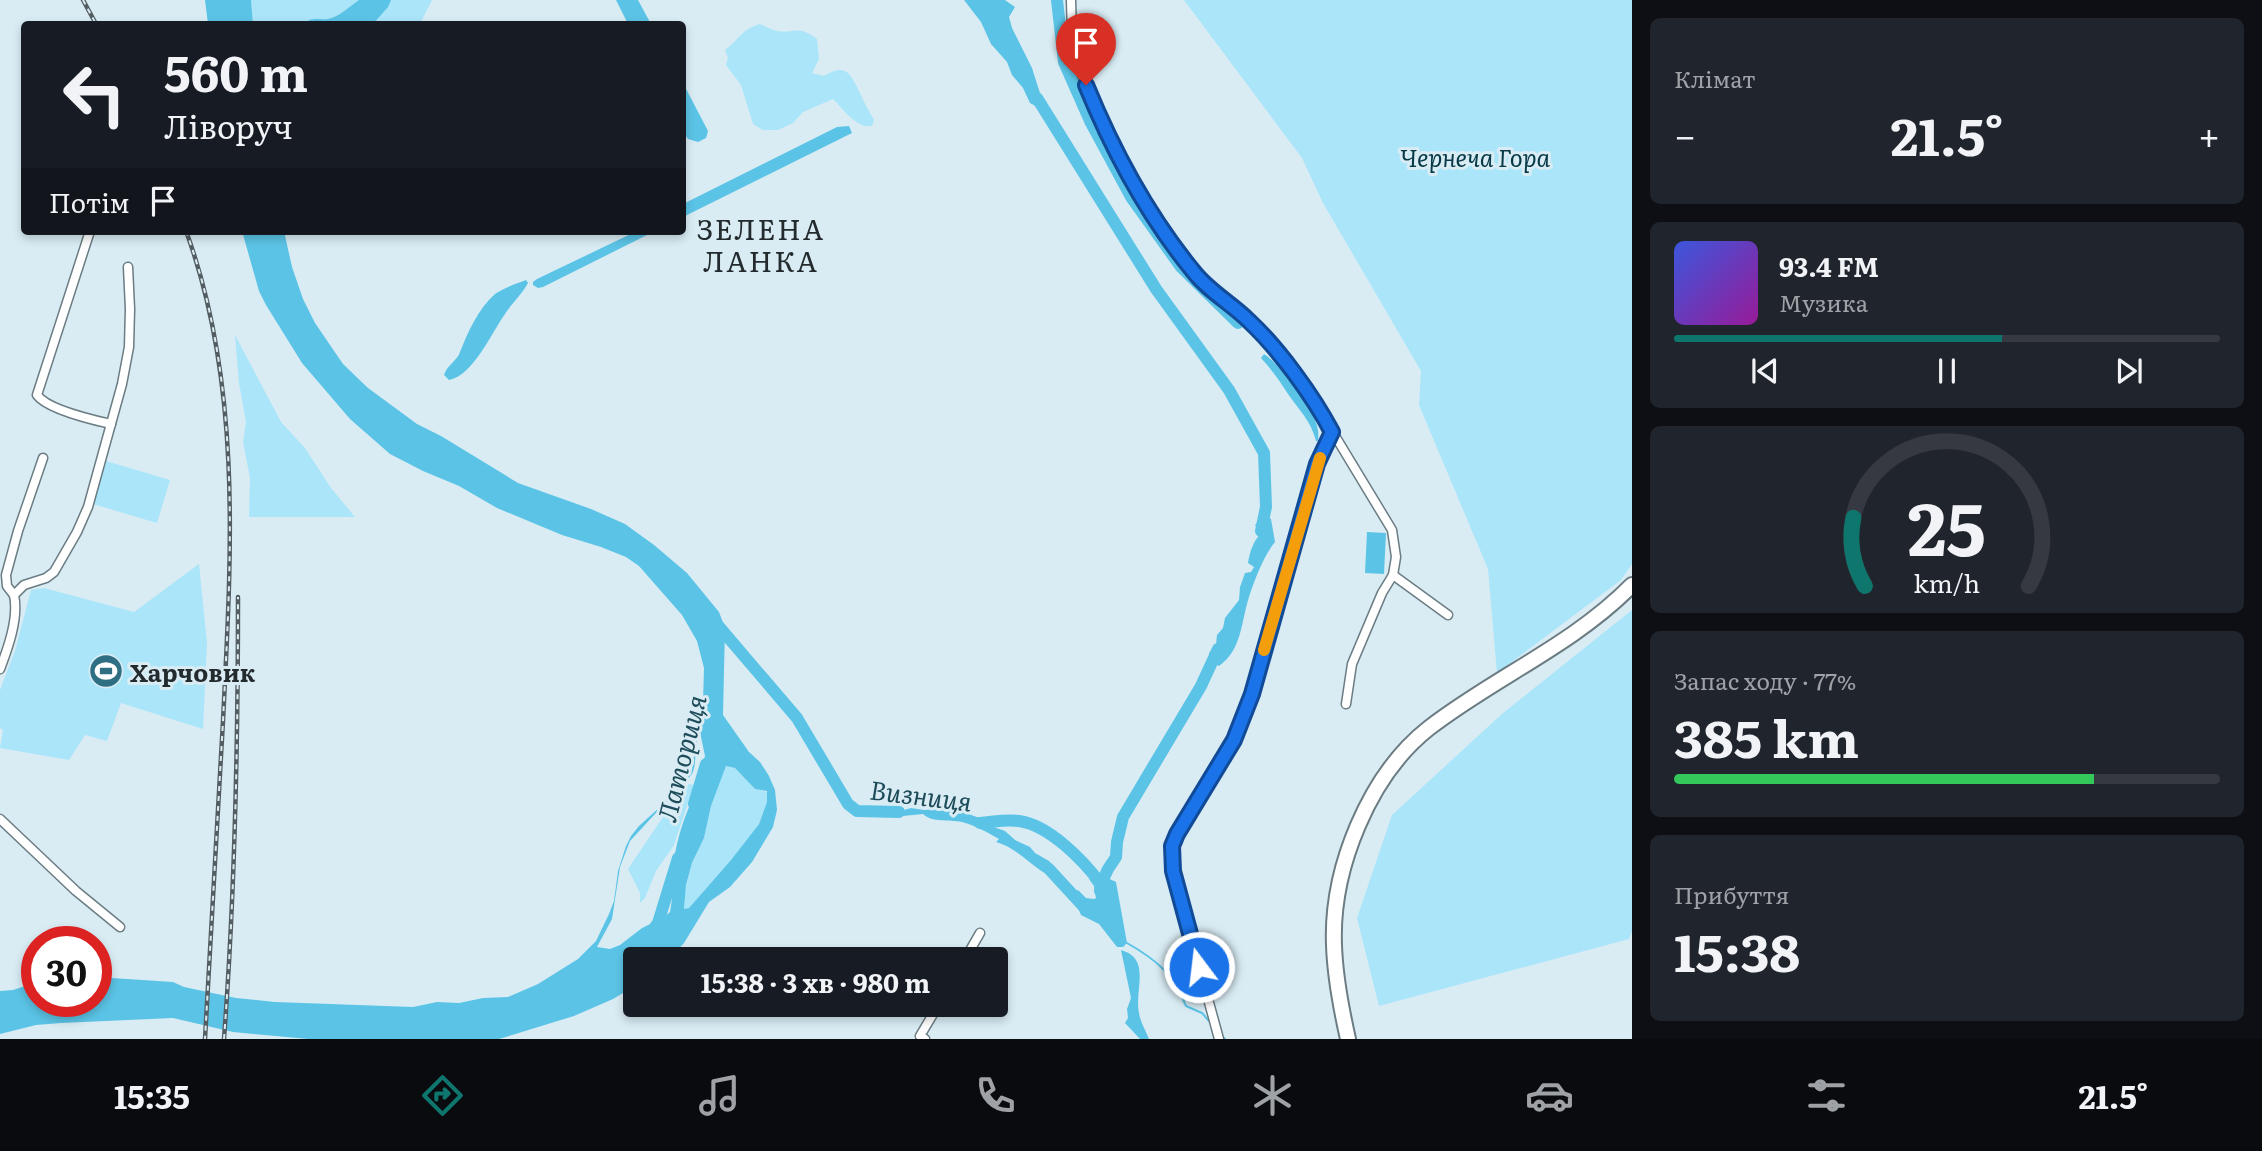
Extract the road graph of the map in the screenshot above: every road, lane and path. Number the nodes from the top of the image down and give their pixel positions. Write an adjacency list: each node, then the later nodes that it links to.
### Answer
1 (1070, 0): 5 (street)
2 (89, 235): 4 (street)
3 (128, 267): 4 (street)
4 (111, 424): 9 (street)
5 (1332, 432): 7 (street); 19 (street)
6 (43, 458): 9 (street)
7 (1393, 575): 10 (street); 12 (street)
8 (1632, 584): 20 (highway)
9 (13, 595): 11 (street)
10 (1448, 615)
11 (0, 669)
12 (1346, 704)
13 (0, 819): 14 (street)
14 (120, 927)
15 (980, 933): 16 (street)
16 (972, 947)
17 (931, 1017): 18 (street)
18 (925, 1039)
19 (1219, 1039)
20 (1348, 1039)

